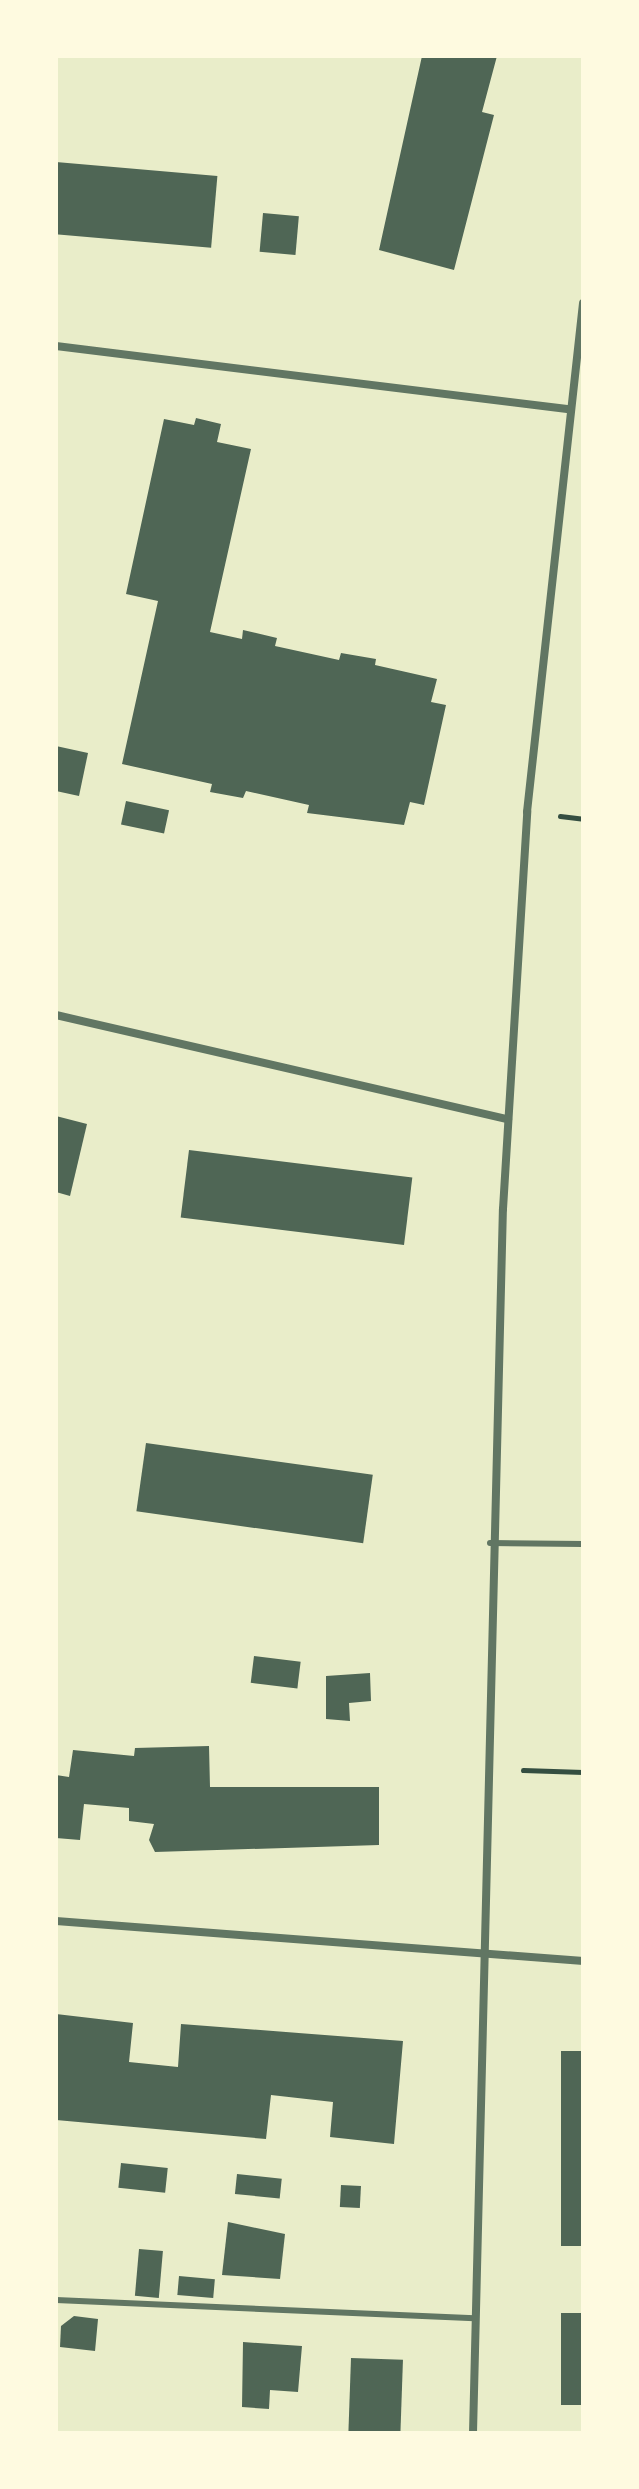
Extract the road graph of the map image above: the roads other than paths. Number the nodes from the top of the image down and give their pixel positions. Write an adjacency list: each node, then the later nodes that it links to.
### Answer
1 (583, 303): 3 (street)
2 (56, 346): 3 (street)
3 (567, 409): 5 (street)
4 (56, 1015): 5 (street)
5 (508, 1119): 6 (street)
6 (490, 1543): 7 (lane); 9 (street)
7 (583, 1544)
8 (56, 1921): 9 (street)
9 (483, 1955): 10 (street); 12 (street)
10 (583, 1961)
11 (56, 2300): 12 (lane)
12 (475, 2318): 13 (street)
13 (473, 2433)

